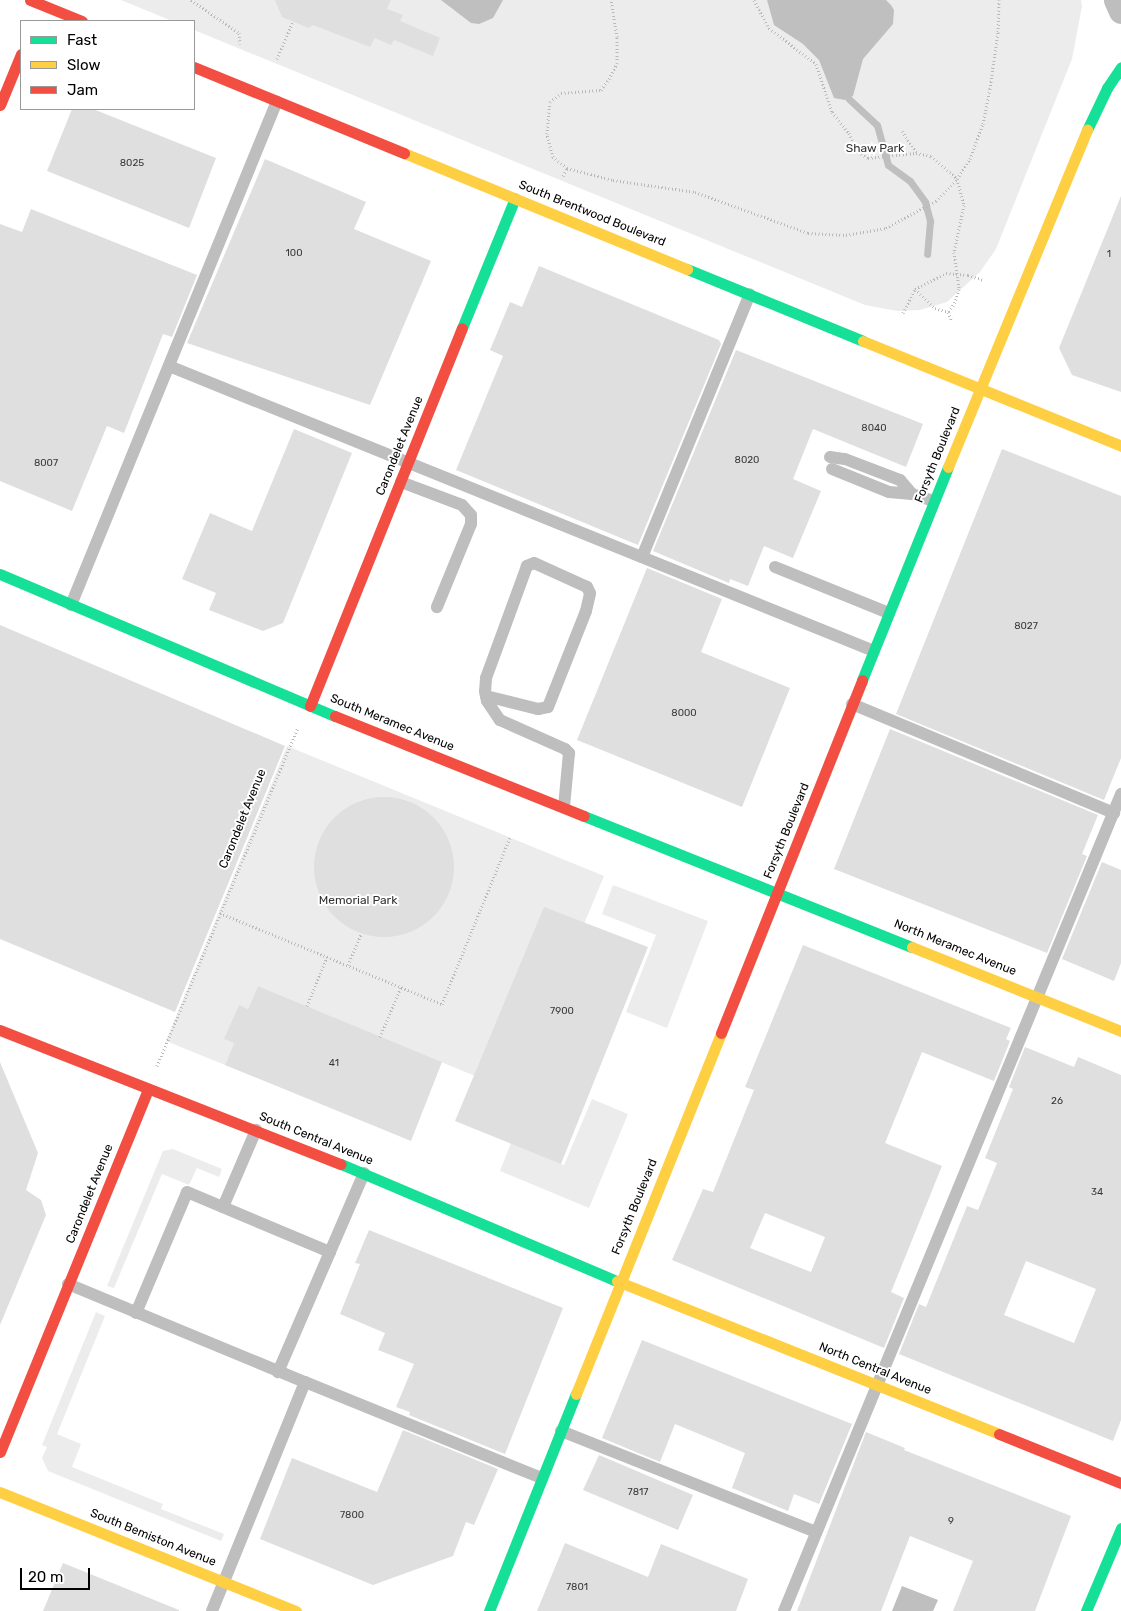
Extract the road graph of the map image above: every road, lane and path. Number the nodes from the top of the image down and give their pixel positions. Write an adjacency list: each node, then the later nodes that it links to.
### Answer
1 (30, 0): 8 (street)
2 (191, 0): 10 (path)
3 (611, 0): 21 (path)
4 (754, 0): 20 (path)
5 (999, 0): 23 (path)
6 (1116, 0): 7 (street)
7 (1121, 11)
8 (78, 20)
9 (293, 21): 12 (path)
10 (240, 44)
11 (20, 56): 18 (street)
12 (277, 59)
13 (195, 67): 17 (street, South Brentwood Boulevard)
14 (1121, 67): 15 (street, Forsyth Boulevard)
15 (1107, 88): 16 (lane); 33 (street, Forsyth Boulevard)
16 (1121, 95)
17 (277, 101): 24 (street, South Brentwood Boulevard); 32 (lane)
18 (0, 105)
19 (902, 132): 20 (path)
20 (916, 153): 23 (path)
21 (567, 168): 22 (path); 23 (path)
22 (563, 176)
23 (957, 179): 25 (path)
24 (515, 198): 28 (street, South Brentwood Boulevard); 35 (street, Carondelet Avenue)
25 (959, 273): 26 (path); 27 (path); 29 (path)
26 (983, 280)
27 (915, 289): 29 (path); 30 (path)
28 (750, 294): 33 (street, South Brentwood Boulevard); 39 (lane)
29 (948, 312): 31 (path)
30 (903, 313)
31 (952, 321)
32 (169, 366): 35 (lane); 42 (lane)
33 (980, 388): 34 (street, South Brentwood Boulevard); 38 (street, Forsyth Boulevard)
34 (1121, 446)
35 (409, 463): 37 (street, Carondelet Avenue); 39 (lane)
36 (831, 463): 38 (lane)
37 (401, 482): 43 (lane); 48 (street, Carondelet Avenue)
38 (934, 501): 44 (street, Forsyth Boulevard)
39 (642, 557): 45 (lane)
40 (775, 567): 44 (lane)
41 (0, 574): 42 (street, South Meramec Avenue)
42 (71, 605): 48 (street, South Meramec Avenue)
43 (437, 607)
44 (889, 613): 45 (street, Forsyth Boulevard)
45 (874, 651): 47 (street, Forsyth Boulevard)
46 (486, 696): 46 (lane); 50 (lane)
47 (852, 704): 51 (lane); 53 (street, Forsyth Boulevard)
48 (310, 706): 50 (street, South Meramec Avenue); 54 (path, Carondelet Avenue)
49 (1121, 794): 51 (lane)
50 (564, 807): 53 (street, South Meramec Avenue)
51 (1114, 812): 59 (lane)
52 (510, 837): 58 (path)
53 (778, 891): 59 (street, North Meramec Avenue); 69 (street, Forsyth Boulevard)
54 (220, 913): 56 (path); 64 (path, Carondelet Avenue)
55 (362, 934): 57 (path)
56 (327, 957): 57 (path); 60 (path)
57 (348, 965): 58 (path)
58 (400, 987): 63 (path)
59 (1039, 997): 62 (street, North Meramec Avenue); 74 (lane)
60 (307, 1006)
61 (0, 1030): 64 (street, South Central Avenue)
62 (1121, 1031)
63 (380, 1037)
64 (148, 1089): 65 (street, South Central Avenue); 70 (street, Carondelet Avenue)
65 (256, 1130): 66 (street, South Central Avenue); 67 (lane)
66 (364, 1173): 68 (lane); 69 (street, South Central Avenue)
67 (223, 1208): 68 (lane); 71 (lane)
68 (330, 1252): 72 (lane)
69 (619, 1282): 74 (street, North Central Avenue); 75 (street, Forsyth Boulevard)
70 (68, 1284): 71 (lane); 76 (street, Carondelet Avenue)
71 (136, 1313): 72 (lane)
72 (278, 1372): 73 (lane)
73 (305, 1382): 77 (lane); 82 (lane)
74 (879, 1386): 78 (street, North Central Avenue); 81 (lane)
75 (561, 1431): 77 (street, Forsyth Boulevard); 81 (lane)
76 (0, 1452)
77 (542, 1478): 85 (street, Forsyth Boulevard)
78 (1121, 1483)
79 (0, 1492): 82 (street, South Bemiston Avenue)
80 (1121, 1528): 87 (street)
81 (816, 1532): 86 (lane)
82 (224, 1581): 83 (lane); 84 (street, South Bemiston Avenue)
83 (212, 1611)
84 (296, 1611)
85 (489, 1611)
86 (784, 1611)
87 (1086, 1611)

